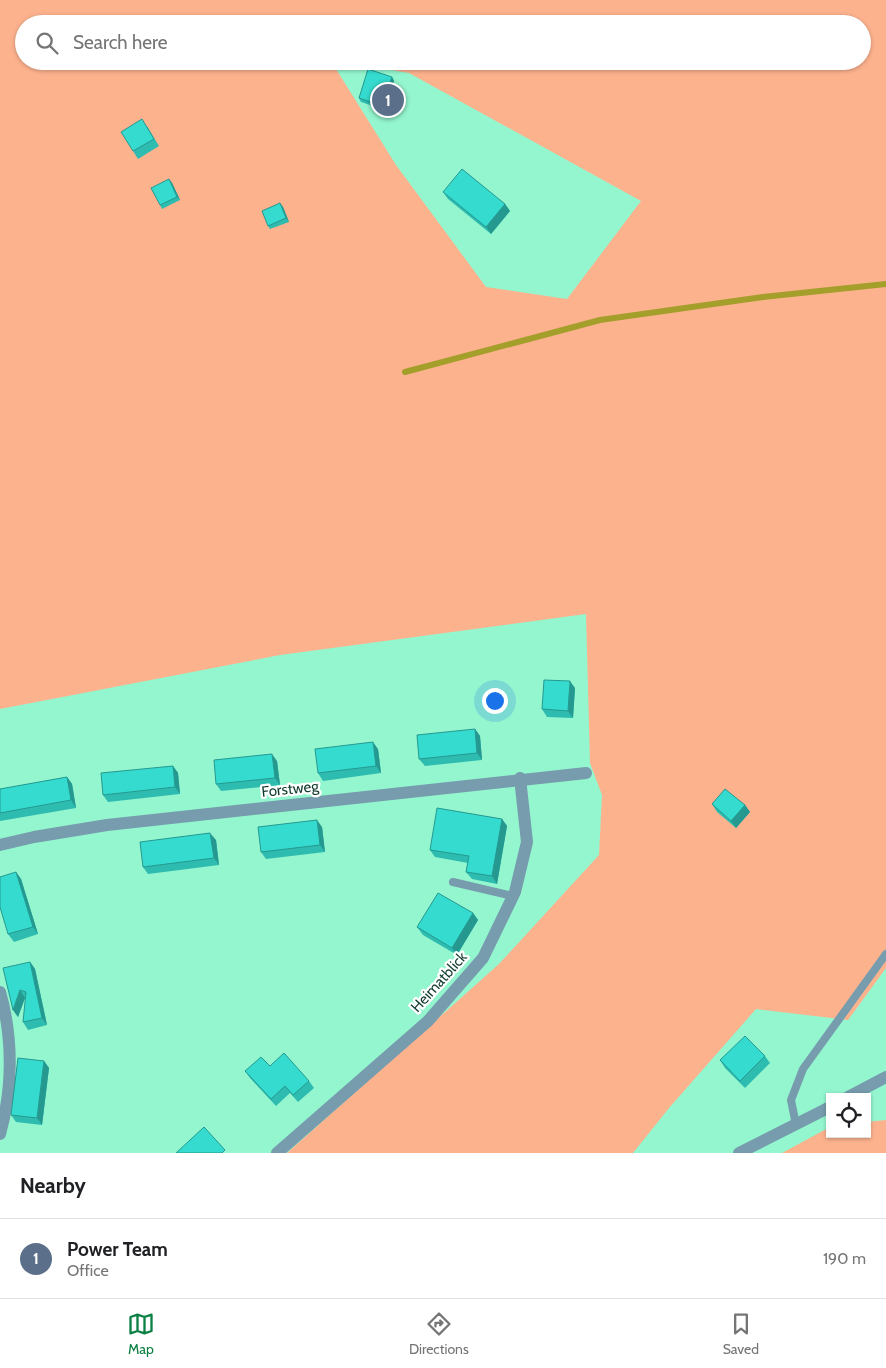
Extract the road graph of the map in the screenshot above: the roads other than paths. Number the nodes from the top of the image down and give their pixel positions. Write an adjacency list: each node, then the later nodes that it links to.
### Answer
1 (586, 773): 2 (street, Forstweg)
2 (520, 778): 3 (street, Forstweg); 5 (street, Heimatblick)
3 (0, 846)
4 (453, 882): 5 (lane)
5 (513, 896): 13 (street, Heimatblick)
6 (886, 954): 11 (lane)
7 (0, 992): 12 (street)
8 (886, 1076): 9 (street)
9 (855, 1093)
10 (826, 1109): 11 (street)
11 (796, 1125): 14 (street)
12 (0, 1134)
13 (277, 1153)
14 (739, 1153)

